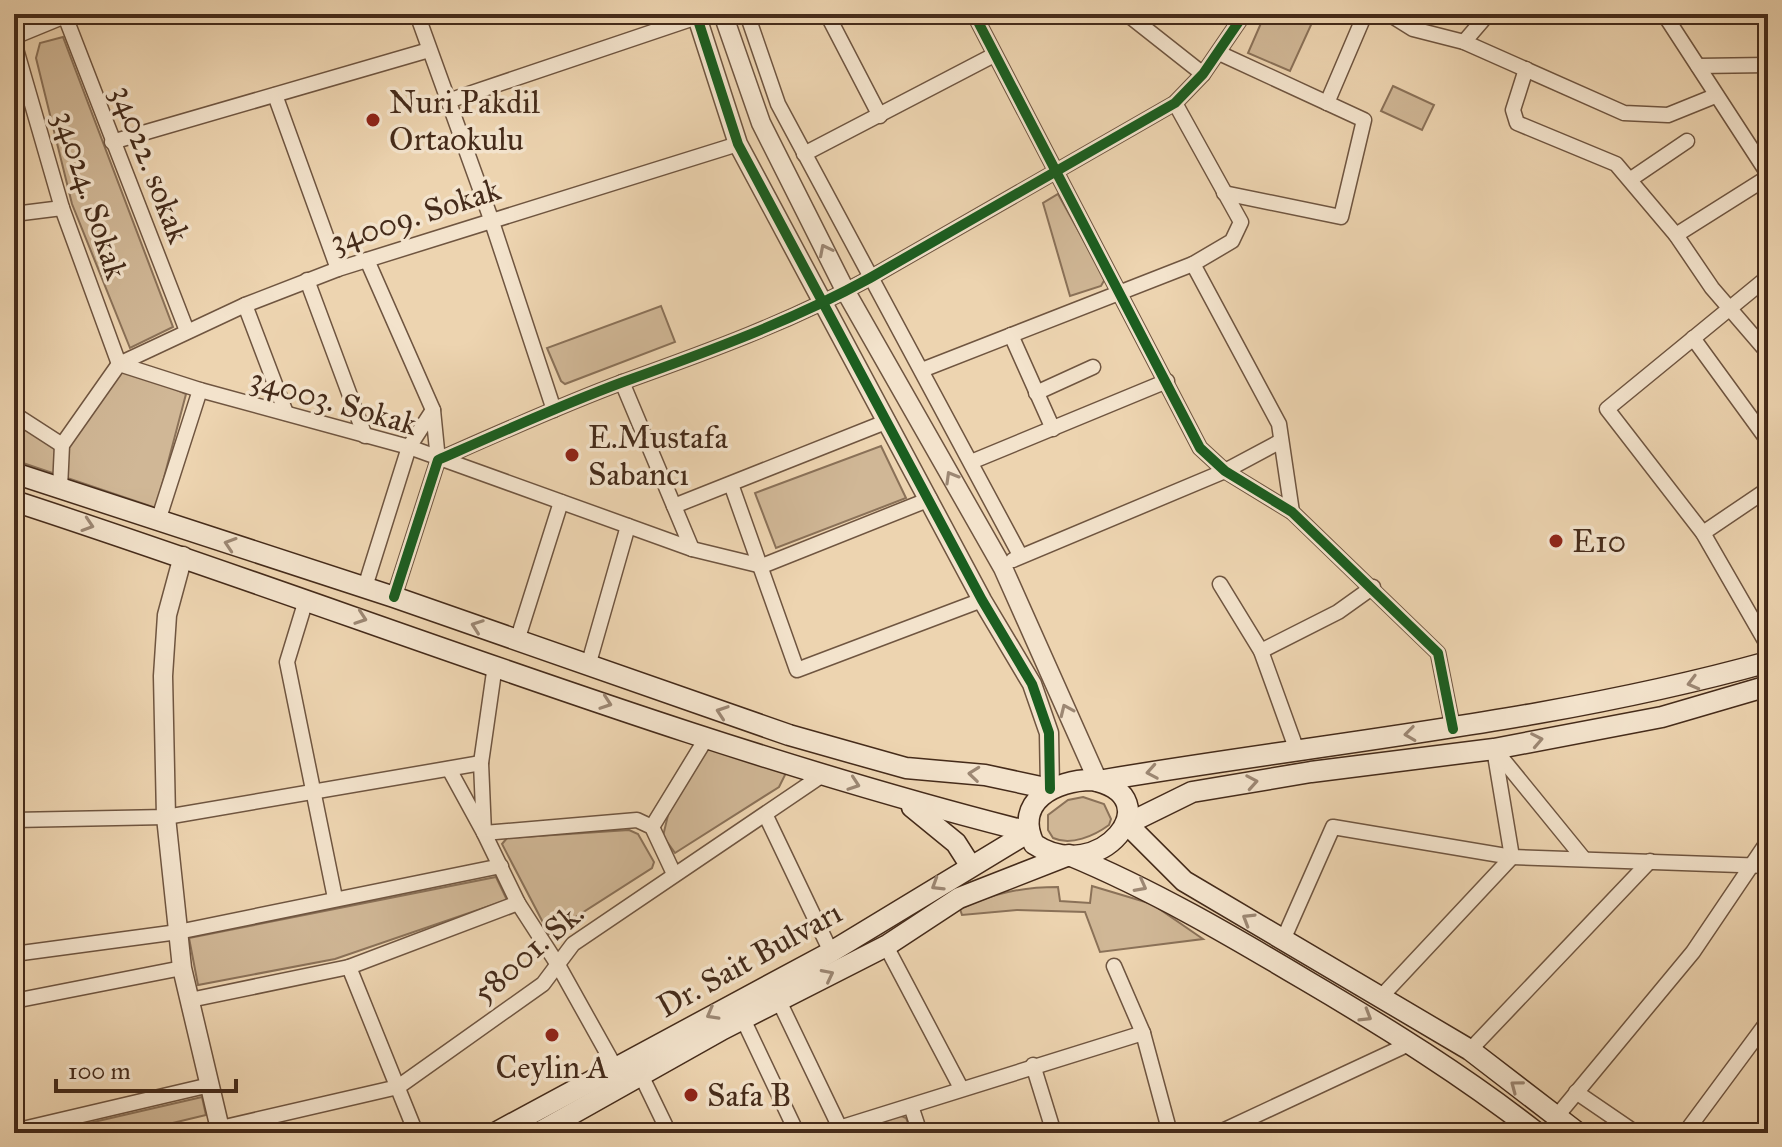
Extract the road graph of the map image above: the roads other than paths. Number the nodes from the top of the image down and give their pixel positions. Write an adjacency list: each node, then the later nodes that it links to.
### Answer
1 (417, 14): 16 (street)
2 (723, 14): 48 (street, one-way to 2)
3 (747, 14): 32 (street)
4 (827, 14): 28 (street)
5 (974, 14): 18 (street)
6 (1127, 14): 22 (street)
7 (1244, 14): 17 (street)
8 (1365, 14): 27 (street)
9 (1389, 14): 15 (street)
10 (1488, 14): 15 (street)
11 (1664, 14): 20 (street)
12 (67, 15): 14 (street); 30 (street, 34022. sokak)
13 (697, 15): 25 (street); 31 (street)
14 (14, 40): 37 (street, 34024. Sokak)
15 (1464, 42): 21 (street)
16 (429, 50): 23 (street); 25 (street)
17 (1219, 53): 22 (street); 27 (street)
18 (994, 55): 28 (street); 34 (street)
19 (1768, 65): 20 (street)
20 (1698, 66): 24 (street)
21 (1526, 69): 24 (street); 35 (street)
22 (1203, 74): 26 (street)
23 (275, 95): 30 (street); 43 (street)
24 (1715, 96): 33 (street)
25 (448, 101): 39 (street)
26 (1175, 103): 34 (street); 36 (street)
27 (1327, 103): 36 (street)
28 (880, 116): 32 (street)
29 (1687, 141): 35 (street)
30 (112, 142): 52 (street, 34022. sokak)
31 (738, 144): 39 (street, 34009. Sokak); 49 (street)
32 (804, 154): 45 (street)
33 (1766, 170): 40 (street)
34 (1054, 173): 45 (street); 47 (street)
35 (1631, 179): 40 (street)
36 (1224, 193): 42 (street)
37 (62, 208): 38 (street); 57 (street, 34024. Sokak)
38 (14, 214)
39 (491, 219): 41 (street, 34009. Sokak); 65 (street)
40 (1676, 235): 51 (street)
41 (367, 260): 43 (street, 34009. Sokak); 64 (street)
42 (1193, 264): 47 (street); 71 (street)
43 (338, 269): 46 (street, 34009. Sokak)
44 (1768, 277): 51 (street)
45 (870, 278): 48 (street); 59 (street)
46 (307, 280): 50 (street, 34009. Sokak); 70 (street)
47 (1121, 291): 54 (street); 60 (street)
48 (846, 292): 49 (street); 94 (street, one-way to 48)
49 (825, 303): 61 (street); 68 (street)
50 (245, 305): 52 (street, 34009. Sokak); 66 (street)
51 (1729, 306): 53 (street); 55 (street)
52 (187, 331): 57 (street, 34009. Sokak)
53 (1762, 332): 56 (street)
54 (1011, 335): 59 (street); 63 (street)
55 (1693, 338): 72 (street); 89 (street)
56 (1768, 353)
57 (119, 364): 62 (street, 34003. Sokak); 73 (street)
58 (1093, 367): 63 (street)
59 (922, 370): 76 (street)
60 (1167, 381): 69 (street); 77 (street)
61 (622, 382): 65 (street); 85 (street)
62 (200, 390): 66 (street, 34003. Sokak); 87 (street)
63 (1036, 393): 69 (street)
64 (433, 410): 74 (street); 75 (street)
65 (554, 410): 75 (street)
66 (286, 413): 70 (street, 34003. Sokak)
67 (14, 414): 73 (street)
68 (888, 421): 79 (street); 82 (street)
69 (1053, 429): 76 (street)
70 (365, 436): 74 (street, 34003. Sokak)
71 (1281, 441): 77 (street); 86 (street)
72 (1768, 441)
73 (62, 445): 80 (street)
74 (409, 447): 75 (street, 34003. Sokak); 96 (street)
75 (438, 460): 84 (street, 34003. Sokak); 98 (street)
76 (971, 462): 91 (street)
77 (1225, 471): 86 (street); 91 (street)
78 (14, 473): 80 (main road)
79 (731, 484): 85 (street); 93 (street)
80 (60, 488): 87 (main road)
81 (1768, 489): 89 (street)
82 (930, 499): 93 (street); 100 (street)
83 (14, 501): 92 (main road, one-way to 92)
84 (561, 502): 88 (street, 34003. Sokak); 101 (street)
85 (674, 506): 90 (street)
86 (1292, 512): 97 (street)
87 (158, 521): 96 (main road, one-way to 87)
88 (628, 526): 90 (street, 34003. Sokak); 106 (street)
89 (1703, 533): 102 (street)
90 (692, 549): 93 (street, 34003. Sokak)
91 (1020, 555): 94 (street)
92 (183, 556): 99 (main road); 120 (street)
93 (762, 566): 100 (street)
94 (1003, 568): 115 (street, one-way to 94)
95 (1220, 584): 103 (street)
96 (365, 587): 98 (main road)
97 (1373, 587): 103 (street); 108 (street)
98 (394, 597): 101 (main road, one-way to 98)
99 (306, 600): 105 (main road, one-way to 105); 117 (street)
100 (982, 600): 116 (street)
101 (517, 641): 106 (main road)
102 (1768, 646)
103 (1261, 651): 110 (street)
104 (1768, 662): 108 (main road, one-way to 108)
105 (495, 665): 109 (main road, one-way to 109); 112 (street)
106 (588, 666): 116 (main road, one-way to 106)
107 (1768, 686): 111 (main road, one-way to 107)
108 (1453, 729): 110 (main road, one-way to 110)
109 (707, 737): 114 (main road); 123 (street)
110 (1296, 748): 115 (main road, one-way to 115)
111 (1494, 749): 122 (main road, one-way to 111); 128 (street); 129 (street)
112 (481, 763): 113 (street); 125 (street)
113 (449, 769): 117 (street); 125 (street)
114 (824, 774): 118 (main road, one-way to 118); 119 (street, 58001. Sk.)
115 (1098, 781): 116 (main road); 122 (main road)
116 (1050, 789): 124 (main road)
117 (315, 793): 120 (street); 136 (street)
118 (903, 800): 124 (main road); 131 (main road)
119 (766, 816): 135 (street, 58001. Sk.); 141 (street)
120 (166, 817): 121 (street); 138 (street)
121 (14, 820)
122 (1127, 824): 127 (main road); 139 (main road, one-way to 122)
123 (652, 827): 125 (street); 135 (street)
124 (1029, 832): 127 (main road); 131 (main road, Dr. Sait Bulvarı)
125 (484, 833): 133 (street)
126 (1768, 841): 132 (street)
127 (1069, 855): 140 (main road, Dr. Sait Bulvarı); 154 (main road, one-way to 154)
128 (1512, 857): 129 (street); 139 (street); 147 (street)
129 (1584, 859): 130 (street)
130 (1650, 861): 132 (street); 155 (street)
131 (970, 865): 141 (main road, Dr. Sait Bulvarı, one-way to 141)
132 (1752, 865): 134 (street); 162 (street)
133 (501, 866): 136 (street); 137 (street)
134 (1768, 866)
135 (674, 874): 143 (street, 58001. Sk.)
136 (335, 898): 138 (street)
137 (518, 903): 143 (street); 145 (street)
138 (178, 932): 142 (street); 146 (street)
139 (1283, 940): 147 (main road)
140 (886, 946): 150 (main road, Dr. Sait Bulvarı, one-way to 140); 161 (street)
141 (831, 952): 157 (main road, Dr. Sait Bulvarı, one-way to 157)
142 (14, 954)
143 (558, 965): 157 (street); 160 (street, 58001. Sk.)
144 (1114, 966): 153 (street)
145 (349, 967): 148 (street); 160 (street)
146 (182, 968): 148 (street); 149 (street)
147 (1379, 999): 155 (main road)
148 (190, 1000): 159 (street)
149 (14, 1001)
150 (779, 1001): 151 (main road, Dr. Sait Bulvarı); 165 (street)
151 (743, 1019): 158 (main road, Dr. Sait Bulvarı); 173 (street)
152 (1768, 1021): 182 (street)
153 (1143, 1033): 156 (street); 177 (street)
154 (1411, 1043): 178 (street); 179 (main road)
155 (1470, 1050): 164 (main road, one-way to 155)
156 (1033, 1065): 161 (street); 176 (street)
157 (615, 1067): 171 (main road, Dr. Sait Bulvarı)
158 (641, 1075): 168 (main road, Dr. Sait Bulvarı); 172 (street)
159 (210, 1085): 166 (street); 167 (street)
160 (398, 1087): 167 (street, 58001. Sk.); 170 (street)
161 (961, 1088): 163 (street)
162 (1576, 1092): 164 (street); 181 (street)
163 (911, 1106): 165 (street); 175 (street)
164 (1557, 1116): 180 (main road)
165 (840, 1128): 174 (street)
166 (14, 1131)
167 (220, 1131): 169 (street, 58001. Sk.)
168 (541, 1132)
169 (199, 1133)
170 (416, 1133)
171 (495, 1133)
172 (669, 1133)
173 (797, 1133)
174 (823, 1133)
175 (920, 1133)
176 (1054, 1133)
177 (1170, 1133)
178 (1218, 1133)
179 (1537, 1133)
180 (1578, 1133)
181 (1636, 1133)
182 (1685, 1133)

